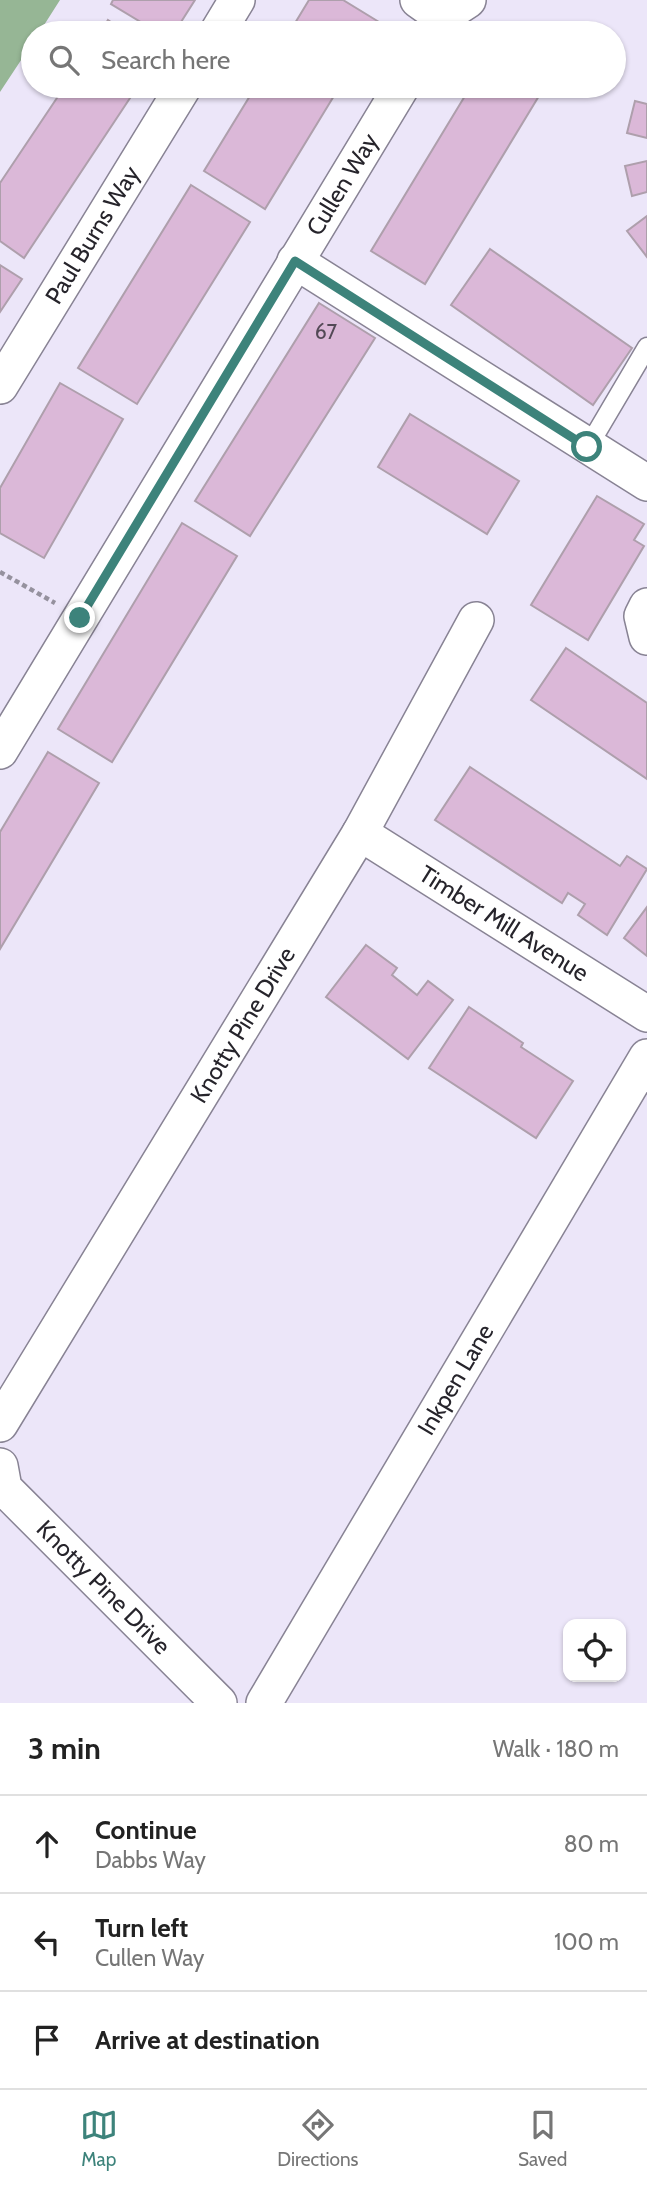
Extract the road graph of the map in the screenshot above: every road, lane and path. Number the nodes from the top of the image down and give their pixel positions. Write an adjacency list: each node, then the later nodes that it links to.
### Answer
1 (237, 0): 2 (street)
2 (224, 21)
3 (177, 98): 7 (street, Paul Burns Way)
4 (395, 98): 5 (street, Cullen Way)
5 (295, 261): 8 (street); 12 (street, Cullen Way)
6 (647, 347): 8 (lane)
7 (0, 386)
8 (587, 447): 9 (street)
9 (647, 483)
10 (0, 572): 12 (path)
11 (647, 606): 14 (street)
12 (80, 618): 15 (street, Cullen Way)
13 (476, 620): 16 (street, Knotty Pine Drive)
14 (647, 637)
15 (3, 739)
16 (360, 833): 17 (street, Timber Mill Avenue); 19 (street, Knotty Pine Drive)
17 (647, 1014)
18 (647, 1057): 22 (street, Inkpen Lane)
19 (0, 1424)
20 (0, 1466): 21 (street, Knotty Pine Drive)
21 (219, 1703)
22 (264, 1703)

